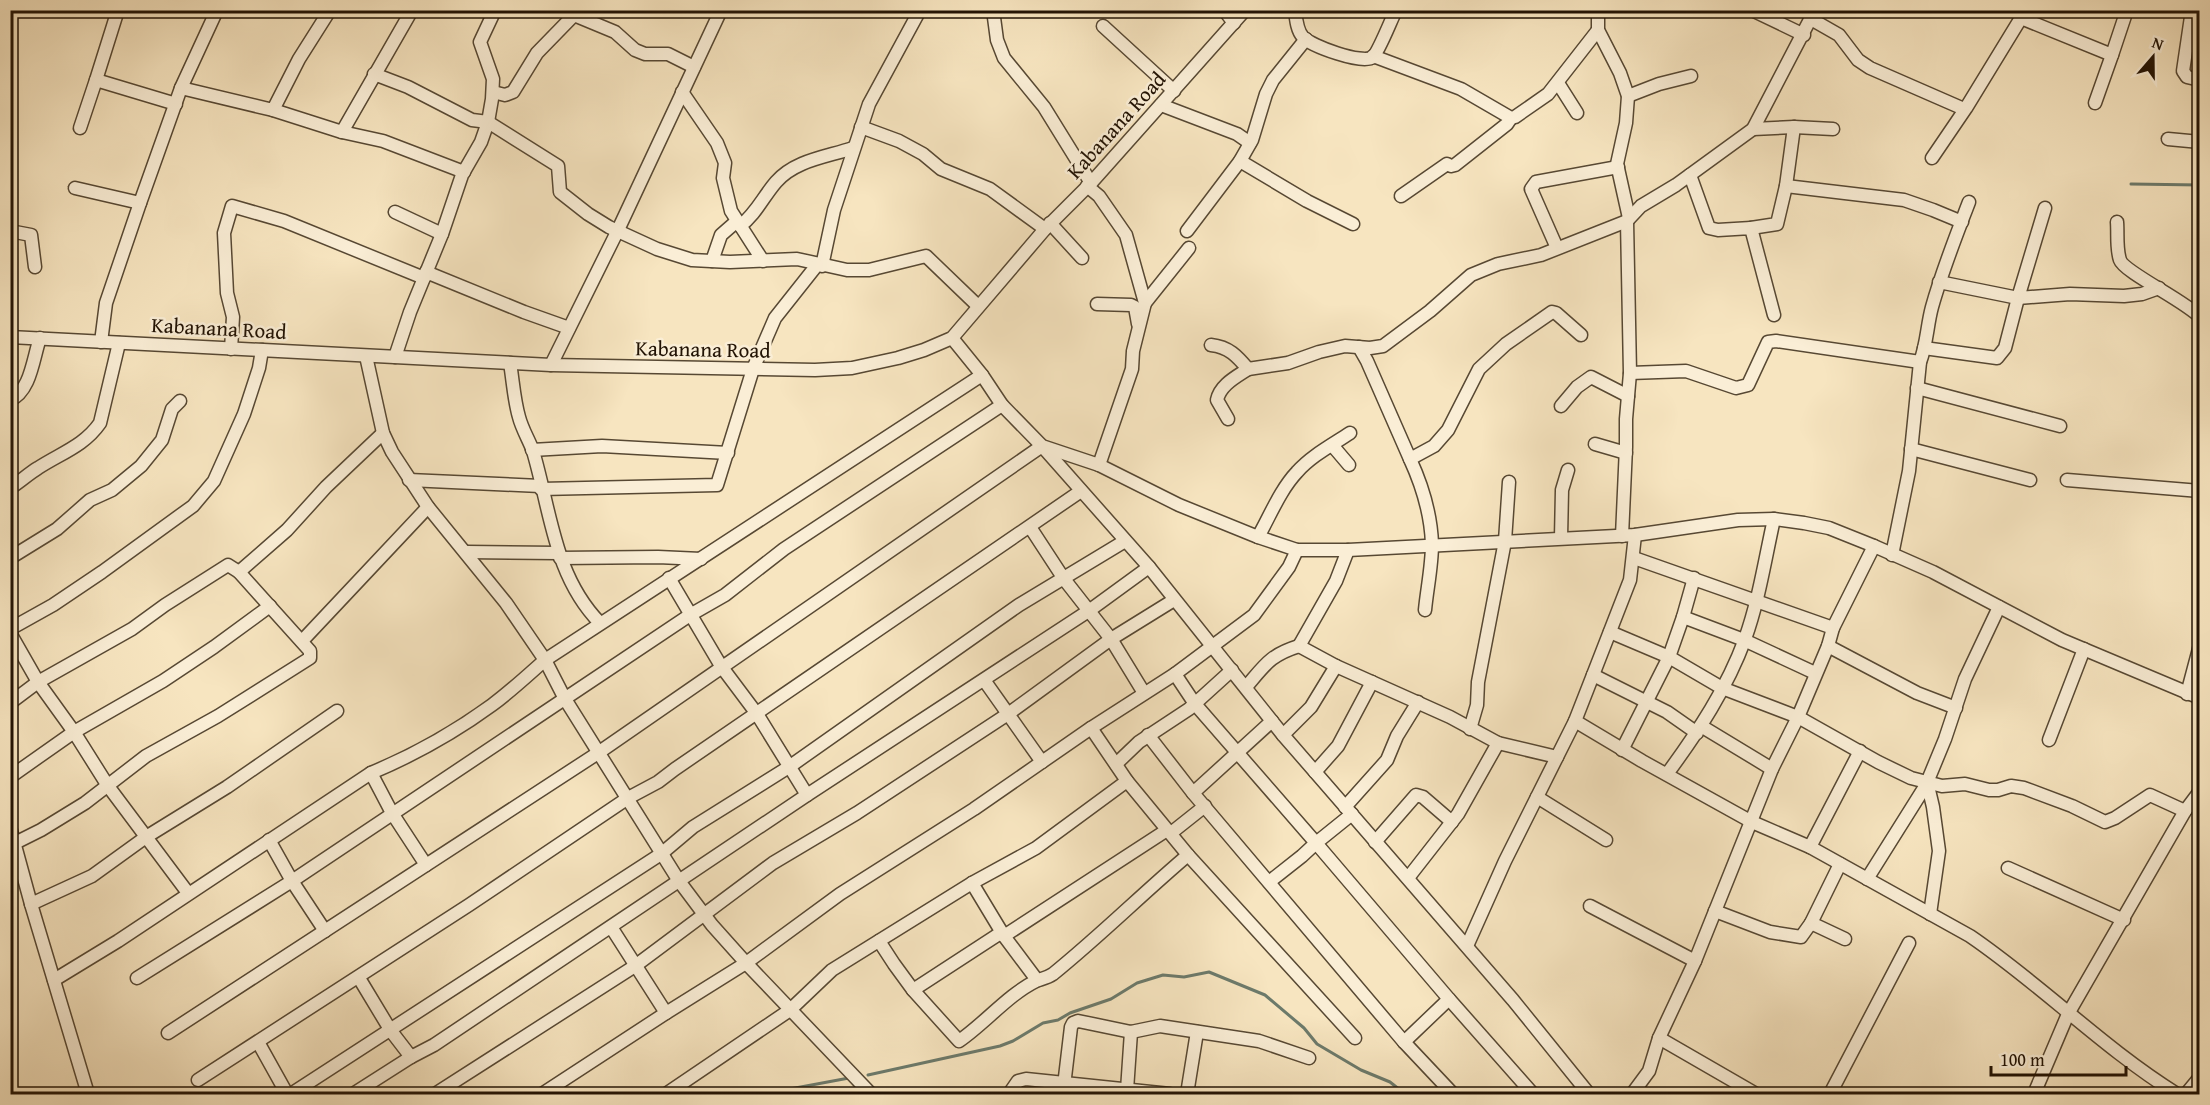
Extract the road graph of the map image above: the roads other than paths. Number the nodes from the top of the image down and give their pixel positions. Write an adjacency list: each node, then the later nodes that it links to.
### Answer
1 (118, 10): 30 (street)
2 (218, 10): 33 (street)
3 (330, 10): 42 (street)
4 (412, 10): 28 (street)
5 (495, 10): 35 (street)
6 (721, 10): 27 (street)
7 (920, 10): 46 (street)
8 (993, 10): 61 (street)
9 (1224, 10): 20 (street)
10 (1245, 10): 20 (street, Kabanana Road)
11 (1294, 10): 24 (street)
12 (1396, 10): 26 (street)
13 (1598, 10): 22 (street)
14 (1752, 10): 23 (street)
15 (2009, 10): 19 (street)
16 (2127, 10): 25 (street)
17 (2192, 10): 31 (street)
18 (1813, 15): 23 (street); 41 (street)
19 (2020, 18): 25 (street); 41 (street)
20 (1234, 23): 34 (street, Kabanana Road)
21 (1103, 26): 34 (street)
22 (1598, 30): 32 (street); 37 (street)
23 (1803, 35): 49 (street)
24 (1306, 39): 26 (street); 54 (street)
25 (2112, 55): 38 (street)
26 (1373, 56): 44 (street)
27 (694, 67): 35 (street); 36 (street)
28 (374, 74): 45 (street); 51 (street)
29 (1690, 76): 37 (street)
30 (96, 80): 39 (street); 48 (street)
31 (2199, 80)
32 (1558, 83): 43 (street); 44 (street)
33 (181, 88): 39 (street); 42 (street)
34 (1174, 90): 40 (street, Kabanana Road)
35 (493, 92): 45 (street)
36 (682, 92): 72 (street); 76 (street)
37 (1628, 96): 58 (street)
38 (2095, 103)
39 (176, 104): 66 (street)
40 (1161, 105): 54 (street); 61 (street, Kabanana Road)
41 (1964, 109): 56 (street)
42 (273, 110): 51 (street)
43 (1577, 113)
44 (1511, 118): 64 (street)
45 (488, 122): 59 (street); 76 (street)
46 (861, 127): 55 (street); 74 (street)
47 (1794, 127): 49 (street); 50 (street); 62 (street)
48 (80, 128)
49 (1753, 129): 60 (street)
50 (1833, 129)
51 (342, 132): 59 (street)
52 (2168, 138): 53 (street)
53 (2199, 142)
54 (1250, 143): 57 (street)
55 (853, 148): 72 (street); 85 (street)
56 (1932, 158)
57 (1240, 161): 73 (street); 78 (street)
58 (1617, 167): 69 (street); 81 (street)
59 (464, 172): 79 (street)
60 (1690, 175): 69 (street); 75 (street)
61 (1089, 185): 74 (street, Kabanana Road); 91 (street)
62 (1786, 186): 70 (street); 75 (street)
63 (75, 188): 66 (street)
64 (1401, 196)
65 (1969, 202): 70 (street)
66 (140, 203): 102 (street)
67 (2044, 208): 90 (street)
68 (395, 212): 79 (street)
69 (1628, 219): 81 (street); 116 (street)
70 (1962, 222): 88 (street)
71 (2117, 222): 89 (street)
72 (739, 223): 83 (street); 84 (street)
73 (1353, 224)
74 (1047, 226): 82 (street); 93 (street, Kabanana Road)
75 (1751, 228): 94 (street)
76 (618, 230): 83 (street); 97 (street)
77 (10, 231): 86 (street)
78 (1187, 231)
79 (442, 234): 87 (street)
80 (1189, 248): 91 (street)
81 (1557, 248): 105 (street)
82 (1082, 258)
83 (712, 261): 84 (street)
84 (763, 261): 85 (street)
85 (819, 265): 93 (street); 114 (street)
86 (35, 267)
87 (425, 275): 97 (street); 107 (street); 110 (street)
88 (1939, 282): 90 (street); 106 (street)
89 (2159, 288): 90 (street); 95 (street)
90 (2018, 298): 106 (street)
91 (1145, 303): 96 (street)
92 (1097, 304): 96 (street)
93 (978, 306): 100 (street, Kabanana Road)
94 (1774, 315)
95 (2199, 317)
96 (1138, 324): 136 (street)
97 (569, 328): 113 (street)
98 (1581, 335): 135 (street)
99 (10, 337): 101 (street, Kabanana Road)
100 (952, 338): 114 (street, Kabanana Road); 117 (street)
101 (40, 339): 102 (street, Kabanana Road); 120 (street)
102 (101, 342): 103 (street, Kabanana Road)
103 (119, 343): 107 (street, Kabanana Road); 144 (street)
104 (1211, 345): 115 (street)
105 (1359, 348): 115 (street); 135 (street)
106 (1924, 348): 111 (street)
107 (231, 349): 108 (street, Kabanana Road)
108 (262, 350): 109 (street, Kabanana Road); 181 (street)
109 (366, 356): 110 (street, Kabanana Road); 126 (street)
110 (394, 357): 112 (street, Kabanana Road)
111 (1920, 362): 116 (street); 118 (street)
112 (510, 363): 113 (street, Kabanana Road); 132 (street)
113 (550, 365): 114 (street, Kabanana Road)
114 (753, 369): 133 (street)
115 (1248, 369): 124 (street)
116 (1630, 374): 119 (street)
117 (982, 375): 122 (street); 165 (street)
118 (1917, 388): 125 (street); 131 (street)
119 (1628, 396): 123 (street); 134 (street)
120 (10, 400)
121 (180, 401): 163 (street)
122 (1002, 405): 130 (street); 177 (street)
123 (1561, 406)
124 (1228, 418)
125 (2060, 426)
126 (382, 432): 139 (street); 167 (street)
127 (1350, 433): 129 (street)
128 (1595, 444): 134 (street)
129 (1332, 445): 137 (street); 152 (street)
130 (1042, 446): 136 (street); 145 (street); 193 (street)
131 (1911, 449): 140 (street); 161 (street)
132 (532, 450): 133 (street); 143 (street)
133 (728, 453): 143 (street)
134 (1626, 453): 151 (street)
135 (1410, 459): 156 (street)
136 (1099, 465): 152 (street)
137 (1349, 465)
138 (1568, 470): 153 (street)
139 (409, 480): 143 (street); 147 (street)
140 (2030, 480)
141 (2067, 480): 146 (street)
142 (1509, 482): 155 (street)
143 (541, 487): 162 (street)
144 (10, 488)
145 (1081, 491): 149 (street); 154 (street)
146 (2199, 491)
147 (428, 507): 160 (street); 185 (street)
148 (1774, 519): 150 (street); 157 (street); 172 (street)
149 (1030, 527): 170 (street); 214 (street)
150 (1635, 535): 151 (street); 164 (street)
151 (1622, 536): 153 (street)
152 (1258, 537): 158 (street)
153 (1560, 538): 155 (street)
154 (1125, 541): 166 (street); 170 (street)
155 (1505, 541): 156 (street); 220 (street)
156 (1432, 546): 159 (street); 176 (street)
157 (1874, 546): 161 (street); 180 (street)
158 (1297, 550): 159 (street); 187 (street)
159 (1348, 550): 188 (street)
160 (467, 552): 162 (street); 192 (street)
161 (1892, 555): 174 (street)
162 (559, 556): 165 (street); 179 (street)
163 (10, 558)
164 (1634, 558): 169 (street); 182 (street)
165 (701, 559): 168 (street)
166 (1149, 567): 171 (street); 175 (street)
167 (239, 572): 173 (street); 200 (street)
168 (669, 578): 177 (street); 179 (street)
169 (1694, 578): 172 (street); 178 (street)
170 (1064, 579): 175 (street); 234 (street)
171 (1174, 600): 183 (street); 187 (street)
172 (1757, 600): 180 (street); 184 (street)
173 (270, 606): 185 (street); 222 (street)
174 (1999, 607): 190 (street); 212 (street)
175 (1090, 610): 183 (street); 199 (street)
176 (1425, 610)
177 (690, 615): 193 (street); 206 (street)
178 (1683, 617): 184 (street); 191 (street)
179 (600, 623): 192 (street)
180 (1833, 628): 189 (street)
181 (10, 631): 200 (street)
182 (1610, 632): 191 (street); 198 (street)
183 (1111, 639): 204 (street); 215 (street)
184 (1744, 640): 196 (street); 203 (street)
185 (302, 641): 242 (street)
186 (2199, 645): 205 (street)
187 (1212, 646): 195 (street); 197 (street)
188 (1299, 646): 194 (street); 202 (street)
189 (1828, 646): 196 (street); 212 (street)
190 (2084, 649): 205 (street); 225 (street)
191 (1669, 657): 203 (street); 208 (street)
192 (545, 660): 206 (street); 237 (street)
193 (721, 666): 214 (street); 229 (street)
194 (1336, 666): 201 (street); 224 (street)
195 (1232, 670): 202 (street); 211 (street)
196 (1815, 673): 216 (street)
197 (1175, 674): 204 (street); 211 (street)
198 (1593, 675): 208 (street); 218 (street)
199 (984, 680): 215 (street); 245 (street)
200 (38, 682): 210 (street); 222 (street)
201 (1372, 682): 209 (street); 236 (street)
202 (1246, 687): 217 (street)
203 (1722, 688): 216 (street); 221 (street)
204 (1144, 693): 219 (street)
205 (2187, 694): 207 (street)
206 (564, 699): 229 (street); 251 (street)
207 (2199, 699)
208 (1648, 701): 221 (street); 227 (street)
209 (1418, 702): 220 (street); 249 (street)
210 (10, 703)
211 (1195, 704): 223 (street); 230 (street)
212 (1956, 708): 241 (street)
213 (337, 711): 256 (street)
214 (757, 714): 234 (street); 247 (street)
215 (1008, 714): 232 (street); 278 (street)
216 (1798, 717): 228 (street); 235 (street)
217 (1272, 721): 224 (street); 230 (street)
218 (1575, 721): 227 (street); 231 (street)
219 (1091, 728): 232 (street); 233 (street)
220 (1470, 729): 226 (street)
221 (1699, 730): 235 (street); 238 (street)
222 (74, 732): 239 (street); 242 (street)
223 (1148, 735): 233 (street); 244 (street)
224 (1283, 735): 236 (street)
225 (2049, 740)
226 (1498, 743): 231 (street); 252 (street)
227 (1622, 750): 238 (street)
228 (1860, 751): 241 (street); 262 (street)
229 (598, 753): 247 (street); 266 (street)
230 (1238, 753): 244 (street); 261 (street)
231 (1557, 757): 246 (street)
232 (1042, 762): 290 (street)
233 (1116, 764): 240 (street)
234 (789, 766): 245 (street); 263 (street)
235 (1772, 769): 253 (street)
236 (1315, 772): 249 (street)
237 (371, 773): 251 (street); 257 (street)
238 (1668, 774): 253 (street)
239 (10, 777)
240 (1127, 781): 255 (street); 273 (street)
241 (1926, 783): 250 (street); 269 (street); 279 (street)
242 (108, 786): 256 (street); 260 (street)
243 (2199, 791): 250 (street)
244 (1193, 793): 248 (street)
245 (807, 795): 271 (street)
246 (1537, 797): 258 (street); 288 (street)
247 (628, 798): 263 (street); 293 (street)
248 (1205, 806): 255 (street); 272 (street)
249 (1349, 811): 259 (street); 261 (street)
250 (2185, 811): 280 (street)
251 (392, 813): 266 (street); 270 (street)
252 (1452, 822): 259 (street); 268 (street)
253 (1752, 822): 262 (street); 277 (street)
254 (10, 827): 260 (street)
255 (1169, 832): 264 (street); 284 (street)
256 (146, 837): 274 (street); 275 (street)
257 (269, 840): 270 (street); 274 (street)
258 (1606, 840)
259 (1375, 842): 268 (street)
260 (15, 843): 275 (street)
261 (1316, 843): 272 (street); 297 (street)
262 (1810, 846): 265 (street)
263 (661, 854): 271 (street); 301 (street)
264 (1188, 855): 294 (street); 305 (street)
265 (1840, 864): 269 (street); 281 (street)
266 (426, 865): 283 (street)
267 (2008, 868): 280 (street)
268 (1408, 878): 288 (street)
269 (1867, 879): 279 (street)
270 (292, 881): 283 (street); 292 (street)
271 (679, 881): 278 (street); 282 (street)
272 (1269, 882): 308 (street)
273 (972, 883): 284 (street); 286 (street)
274 (188, 892): 295 (street)
275 (31, 904): 295 (street)
276 (1590, 906): 289 (street)
277 (1715, 911): 281 (street); 289 (street)
278 (704, 914): 290 (street); 291 (street)
279 (1930, 914): 300 (street)
280 (2124, 920): 300 (street)
281 (1811, 923): 285 (street)
282 (611, 927): 291 (street); 309 (street)
283 (325, 931): 304 (street)
284 (1004, 936): 294 (street); 296 (street)
285 (1845, 939)
286 (879, 941): 296 (street); 298 (street)
287 (1909, 943): 331 (street)
288 (1467, 946): 328 (street)
289 (1695, 961): 306 (street)
290 (746, 963): 298 (street); 299 (street)
291 (635, 966): 299 (street); 318 (street)
292 (137, 978)
293 (358, 978): 301 (street); 307 (street)
294 (1037, 980): 296 (street)
295 (54, 981): 315 (street)
296 (914, 990)
297 (1449, 999): 308 (street); 327 (street)
298 (790, 1010): 320 (street); 321 (street)
299 (666, 1013): 319 (street)
300 (2068, 1014): 332 (street); 333 (street)
301 (391, 1031): 309 (street); 316 (street)
302 (1131, 1032): 303 (street); 313 (street); 314 (street)
303 (1197, 1032): 310 (street); 325 (street)
304 (168, 1033)
305 (1355, 1038)
306 (1659, 1038): 329 (street); 330 (street)
307 (258, 1042): 312 (street); 316 (street)
308 (1404, 1042): 326 (street)
309 (411, 1057): 317 (street)
310 (1309, 1058)
311 (2199, 1077): 334 (street)
312 (198, 1080)
313 (1065, 1082): 314 (street); 322 (street); 323 (street)
314 (1124, 1091): 324 (street)
315 (88, 1095)
316 (289, 1095)
317 (353, 1095)
318 (435, 1095)
319 (542, 1095)
320 (666, 1095)
321 (871, 1095)
322 (1009, 1095)
323 (1063, 1095)
324 (1170, 1095)
325 (1187, 1095)
326 (1453, 1095)
327 (1533, 1095)
328 (1589, 1095)
329 (1632, 1095)
330 (1756, 1095)
331 (1830, 1095)
332 (2034, 1095)
333 (2177, 1095)
334 (2186, 1095)

